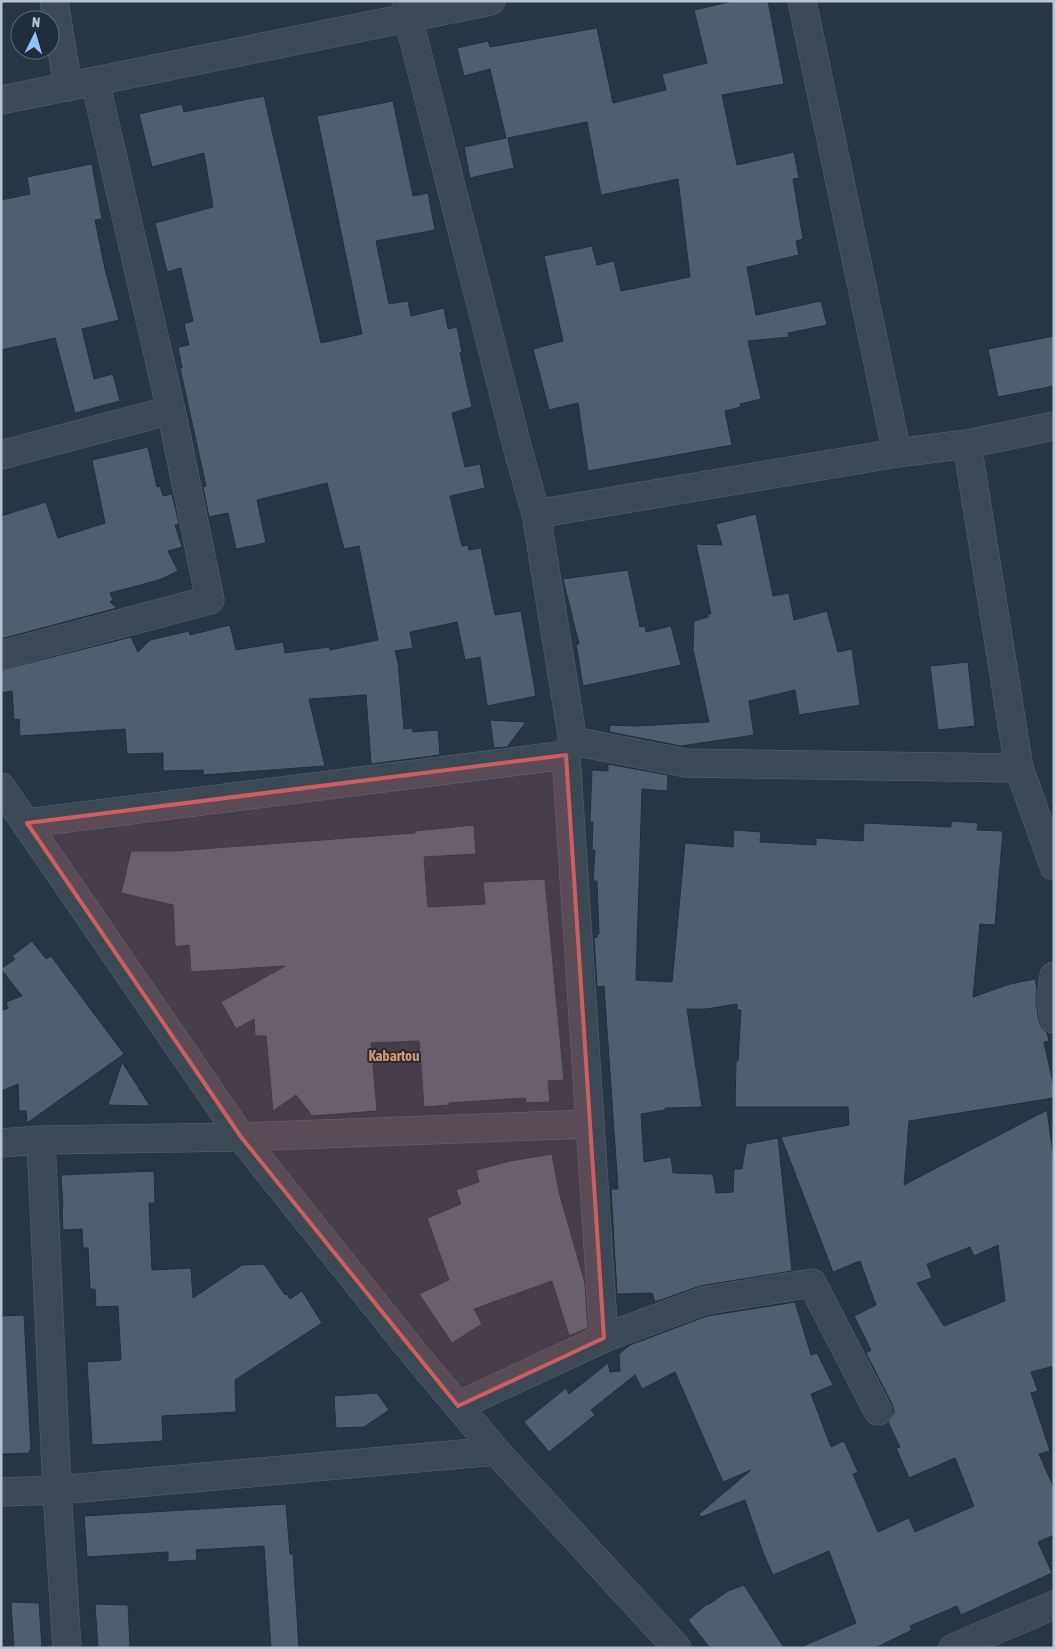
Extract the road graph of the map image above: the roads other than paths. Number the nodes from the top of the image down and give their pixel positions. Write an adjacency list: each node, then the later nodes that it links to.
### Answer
1 (54, 1): 6 (street)
2 (491, 1): 4 (street)
3 (802, 1): 11 (street)
4 (407, 9): 5 (street); 13 (street)
5 (95, 81): 6 (street); 8 (street)
6 (68, 87): 7 (street)
7 (1, 100)
8 (171, 410): 12 (street); 14 (street)
9 (1054, 426): 10 (street)
10 (968, 444): 11 (street); 16 (street)
11 (897, 453): 13 (street)
12 (1, 454)
13 (536, 514): 15 (street)
14 (1, 656)
15 (570, 748): 16 (street); 18 (street); 22 (street)
16 (1019, 768): 19 (street)
17 (1, 787): 18 (street)
18 (27, 823): 23 (street)
19 (1054, 866)
20 (1054, 976): 21 (street)
21 (1054, 1019)
22 (590, 1124): 23 (street); 26 (street)
23 (241, 1137): 24 (street); 27 (street)
24 (41, 1140): 25 (street); 30 (street)
25 (1, 1143)
26 (604, 1338): 27 (street); 28 (street)
27 (458, 1406): 29 (street)
28 (878, 1411)
29 (496, 1451): 30 (street); 34 (street)
30 (57, 1490): 31 (street); 33 (street)
31 (1, 1492)
32 (1054, 1605): 35 (street)
33 (67, 1648)
34 (677, 1648)
35 (953, 1648)

